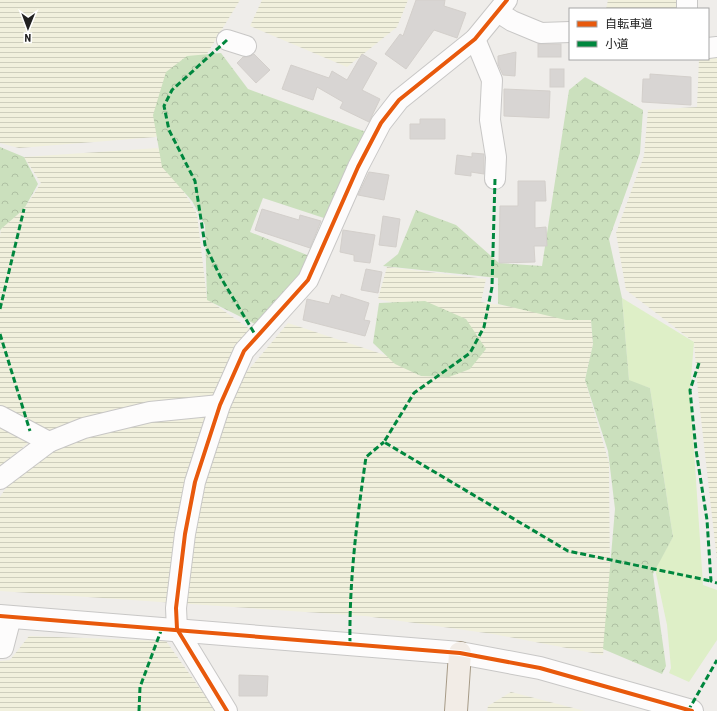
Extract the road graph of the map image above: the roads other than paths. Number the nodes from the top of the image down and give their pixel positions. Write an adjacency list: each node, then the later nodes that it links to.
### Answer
1 (503, 6): 2 (street); 3 (street)
2 (569, 32)
3 (475, 39): 6 (street); 7 (street)
4 (227, 40): 5 (street)
5 (246, 46)
6 (495, 180)
7 (220, 405): 9 (street); 12 (street)
8 (0, 416): 9 (street)
9 (49, 442): 10 (street)
10 (0, 478)
11 (5, 617): 12 (street); 13 (street)
12 (177, 629): 14 (street); 15 (street)
13 (0, 648)
14 (460, 653): 16 (main road); 17 (street)
15 (226, 711)
16 (456, 711)
17 (692, 711)

